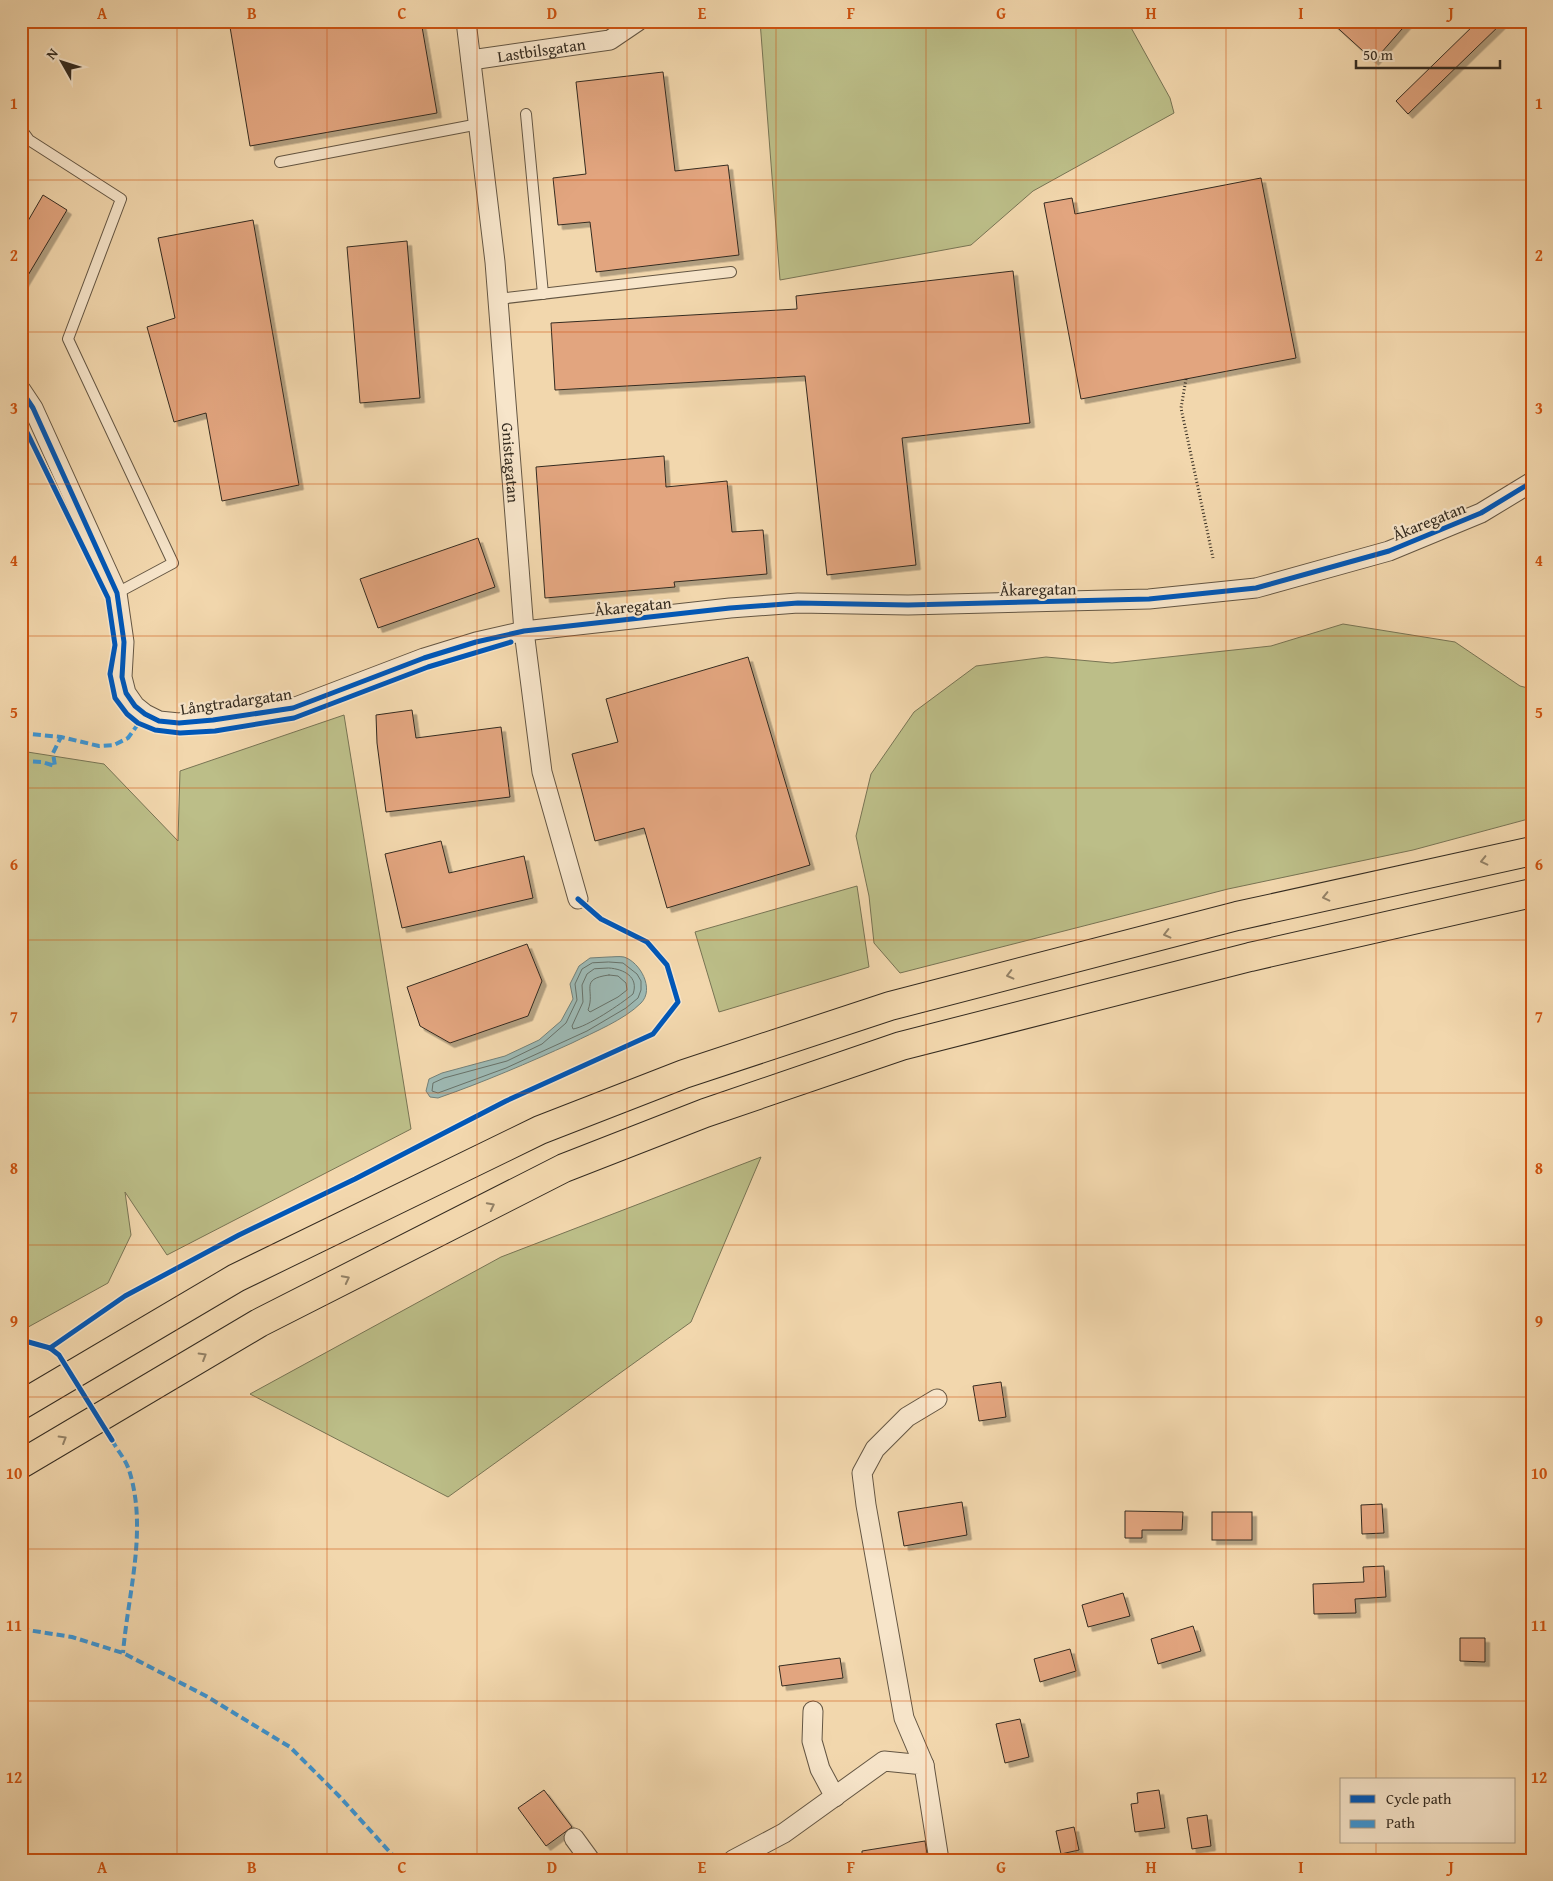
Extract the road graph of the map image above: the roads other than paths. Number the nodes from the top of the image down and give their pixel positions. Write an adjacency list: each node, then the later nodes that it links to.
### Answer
1 (466, 21): 3 (street, Gnistagatan)
2 (638, 21): 3 (street, Lastbilsgatan)
3 (471, 60): 5 (street, Gnistagatan)
4 (526, 114): 9 (lane)
5 (479, 124): 7 (lane); 10 (street, Gnistagatan)
6 (21, 129): 13 (lane)
7 (280, 162)
8 (731, 272): 9 (lane)
9 (543, 294): 10 (lane)
10 (498, 299): 14 (street, Gnistagatan)
11 (21, 390): 13 (street, Långtradargatan)
12 (1532, 482): 14 (street, Åkaregatan)
13 (117, 593): 14 (street, Långtradargatan)
14 (524, 631): 17 (street, Gnistagatan)
15 (1532, 851): 19 (highway, one-way to 19)
16 (1532, 892): 20 (highway, one-way to 16)
17 (578, 899)
18 (937, 1399): 22 (street)
19 (21, 1405)
20 (21, 1464)
21 (813, 1711): 23 (street)
22 (924, 1764): 23 (street); 27 (street)
23 (835, 1797): 26 (street)
24 (574, 1838): 25 (street)
25 (590, 1860)
26 (733, 1860)
27 (939, 1860)

